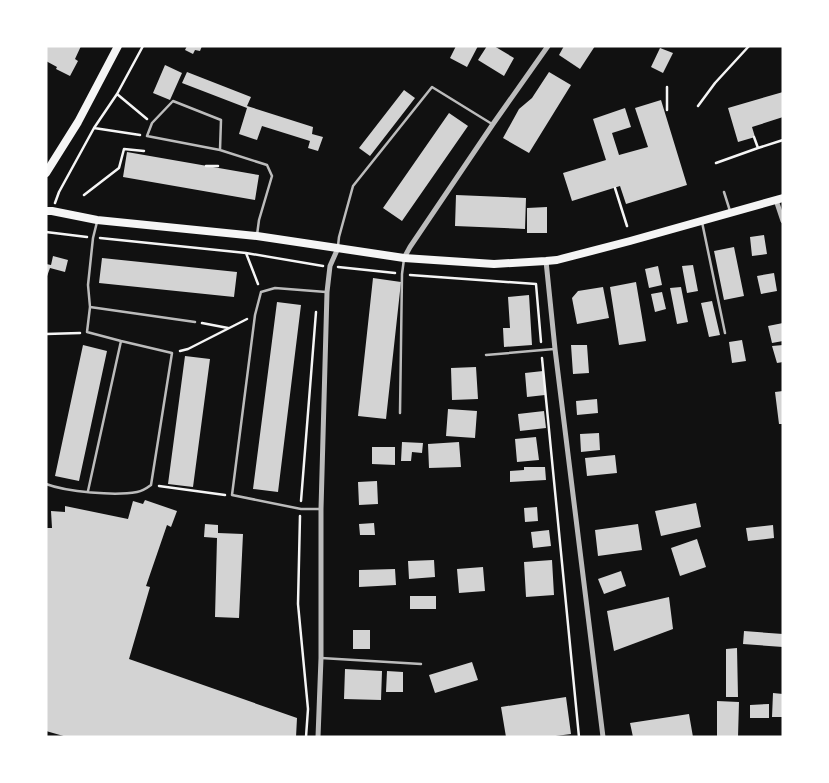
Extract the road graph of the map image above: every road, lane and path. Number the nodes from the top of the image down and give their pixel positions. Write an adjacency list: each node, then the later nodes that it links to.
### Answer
1 (118, 46): 21 (main road)
2 (143, 46): 6 (path)
3 (548, 46): 10 (street)
4 (748, 46): 7 (path)
5 (666, 87): 8 (path)
6 (117, 94): 9 (path); 11 (path)
7 (698, 106)
8 (667, 110)
9 (152, 124): 12 (lane); 16 (lane)
10 (493, 124): 35 (lane); 37 (street)
11 (94, 128): 12 (path); 26 (path)
12 (147, 136): 16 (lane)
13 (754, 137): 15 (path)
14 (783, 140): 15 (path)
15 (758, 148): 18 (path)
16 (220, 150): 33 (lane)
17 (144, 151): 24 (path)
18 (716, 163)
19 (206, 166): 20 (path)
20 (218, 166)
21 (46, 173)
22 (615, 188): 31 (path)
23 (724, 192): 27 (lane)
24 (84, 195)
25 (779, 199): 27 (main road); 30 (street)
26 (49, 211): 28 (main road)
27 (730, 213): 29 (main road)
28 (98, 220): 33 (main road); 34 (lane)
29 (702, 221): 38 (main road); 48 (lane)
30 (783, 221)
31 (627, 226)
32 (46, 232): 34 (path)
33 (257, 236): 35 (main road)
34 (94, 238): 36 (path); 43 (lane)
35 (338, 248): 37 (main road); 39 (street)
36 (246, 253): 39 (path); 41 (path)
37 (404, 258): 38 (main road); 40 (lane)
38 (546, 261): 51 (street)
39 (330, 266): 40 (path); 42 (street)
40 (402, 274): 52 (path); 55 (lane)
41 (261, 292): 42 (lane); 44 (lane)
42 (327, 292): 60 (street)
43 (90, 307): 45 (lane); 47 (lane)
44 (255, 315): 46 (path); 59 (lane)
45 (195, 322): 46 (path)
46 (228, 328): 53 (path)
47 (87, 332): 49 (path); 50 (lane)
48 (725, 333)
49 (46, 334)
50 (121, 341): 53 (lane); 58 (lane)
51 (555, 349): 52 (lane); 65 (street)
52 (542, 350): 54 (lane); 64 (path)
53 (172, 354): 57 (lane)
54 (486, 355)
55 (400, 413)
56 (46, 484): 58 (lane)
57 (151, 485): 58 (lane); 59 (path)
58 (88, 491)
59 (232, 496): 60 (lane)
60 (321, 510): 61 (street)
61 (321, 658): 62 (lane); 63 (street)
62 (422, 664)
63 (318, 737)
64 (579, 737)
65 (603, 737)

